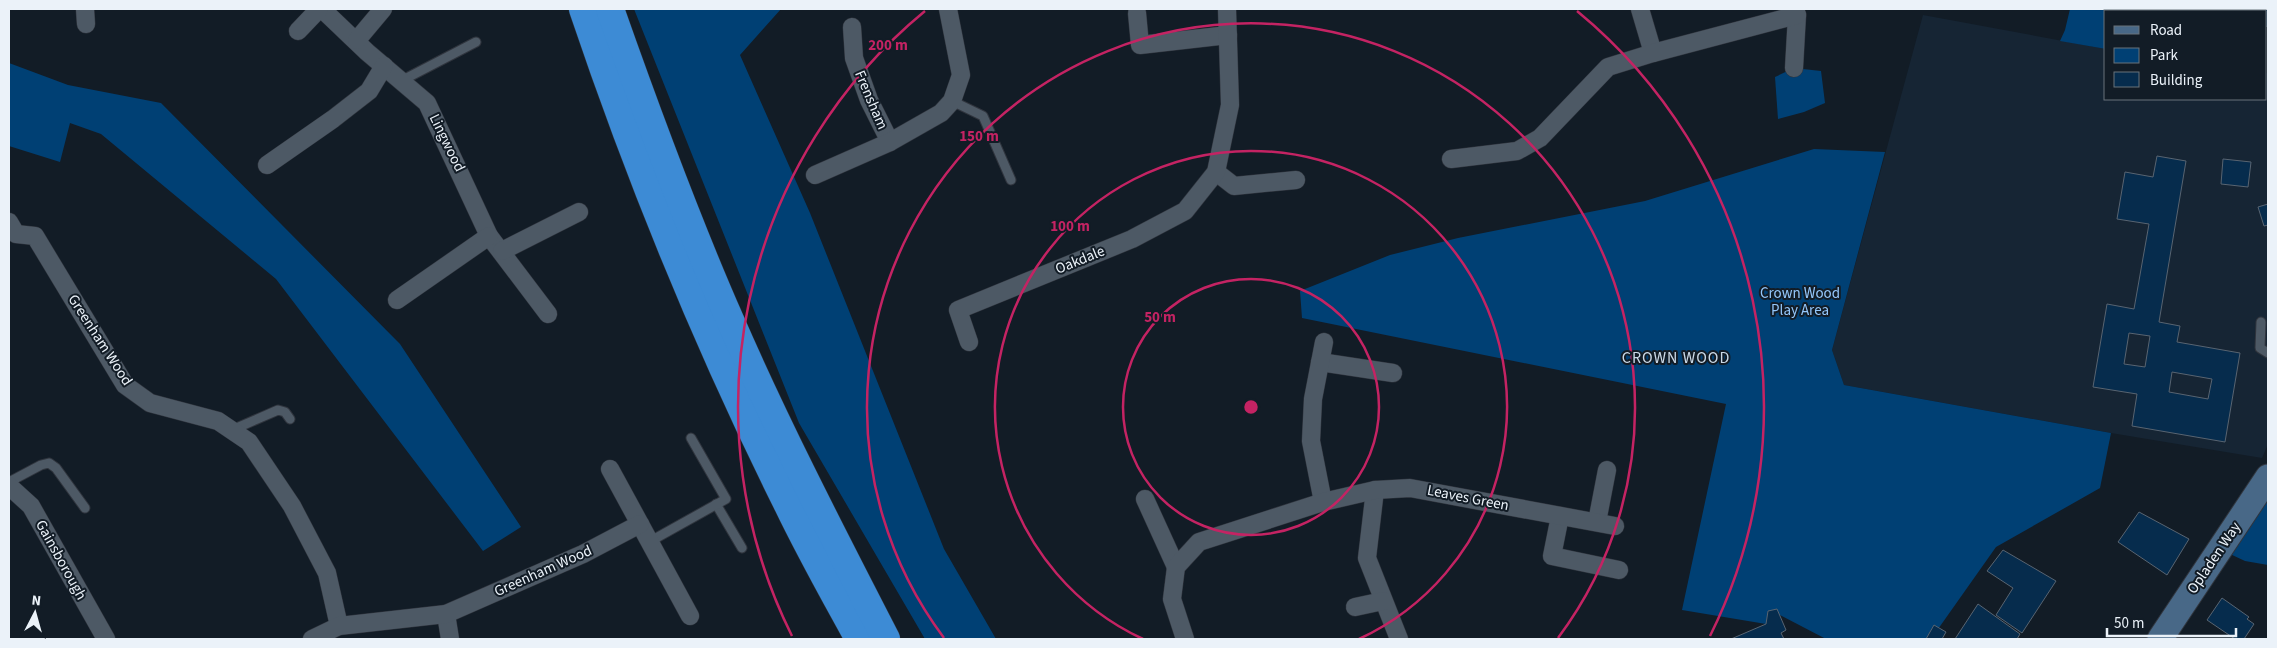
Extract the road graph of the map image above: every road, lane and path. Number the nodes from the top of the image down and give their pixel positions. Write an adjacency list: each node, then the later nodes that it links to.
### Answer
1 (321, 9): 11 (street, Lingwood); 13 (street, Lingwood)
2 (383, 9): 13 (street)
3 (583, 9): 68 (highway)
4 (610, 9): 69 (highway)
5 (948, 9): 19 (street, Frensham)
6 (1227, 9): 12 (street, Oakdale)
7 (1640, 9): 15 (street)
8 (1796, 12): 15 (street); 17 (street)
9 (1137, 13): 12 (street)
10 (852, 27): 20 (street, Frensham)
11 (298, 31)
12 (1228, 35): 23 (street, Oakdale)
13 (357, 40): 16 (street, Lingwood)
14 (476, 42): 18 (lane)
15 (1653, 53): 21 (street)
16 (384, 66): 18 (street, Lingwood); 22 (street)
17 (1794, 68)
18 (401, 81): 29 (street, Lingwood)
19 (952, 101): 20 (street, Frensham); 25 (lane)
20 (890, 142): 24 (street, Frensham)
21 (1451, 159)
22 (268, 165)
23 (1216, 172): 26 (street); 34 (street, Oakdale)
24 (815, 175)
25 (1011, 180)
26 (1296, 180)
27 (578, 212): 30 (street)
28 (9, 222): 40 (street, Greenham Wood)
29 (489, 236): 30 (street, Lingwood); 31 (street)
30 (502, 251): 32 (street, Lingwood)
31 (396, 300)
32 (548, 314)
33 (2261, 322): 36 (lane)
34 (970, 342)
35 (1324, 342): 37 (street)
36 (2268, 353)
37 (1320, 362): 38 (street); 49 (street)
38 (1393, 373)
39 (290, 419): 40 (lane)
40 (232, 430): 64 (street, Greenham Wood)
41 (691, 438): 50 (lane)
42 (610, 469): 54 (street)
43 (1606, 470): 53 (street)
44 (2268, 477): 72 (street, Opladen Way)
45 (9, 482): 51 (lane)
46 (9, 486): 65 (street, Gainsborough)
47 (1375, 490): 49 (street, Leaves Green); 52 (street, Leaves Green); 60 (street)
48 (1145, 499): 58 (street)
49 (1323, 502): 58 (street, Leaves Green)
50 (716, 504): 56 (lane); 57 (lane)
51 (85, 508)
52 (1560, 516): 53 (street, Leaves Green); 59 (street)
53 (1597, 522): 55 (street, Leaves Green)
54 (640, 524): 56 (street); 62 (street, Greenham Wood)
55 (1615, 526)
56 (650, 542): 63 (street)
57 (742, 548)
58 (1176, 567): 70 (street)
59 (1619, 570)
60 (1383, 601): 61 (street); 71 (street)
61 (1355, 607)
62 (446, 614): 64 (street, Greenham Wood); 67 (street)
63 (690, 616)
64 (339, 626): 66 (street, Greenham Wood)
65 (106, 639)
66 (312, 639)
67 (450, 639)
68 (859, 639)
69 (886, 639)
70 (1185, 639)
71 (1399, 639)
72 (2160, 639)

